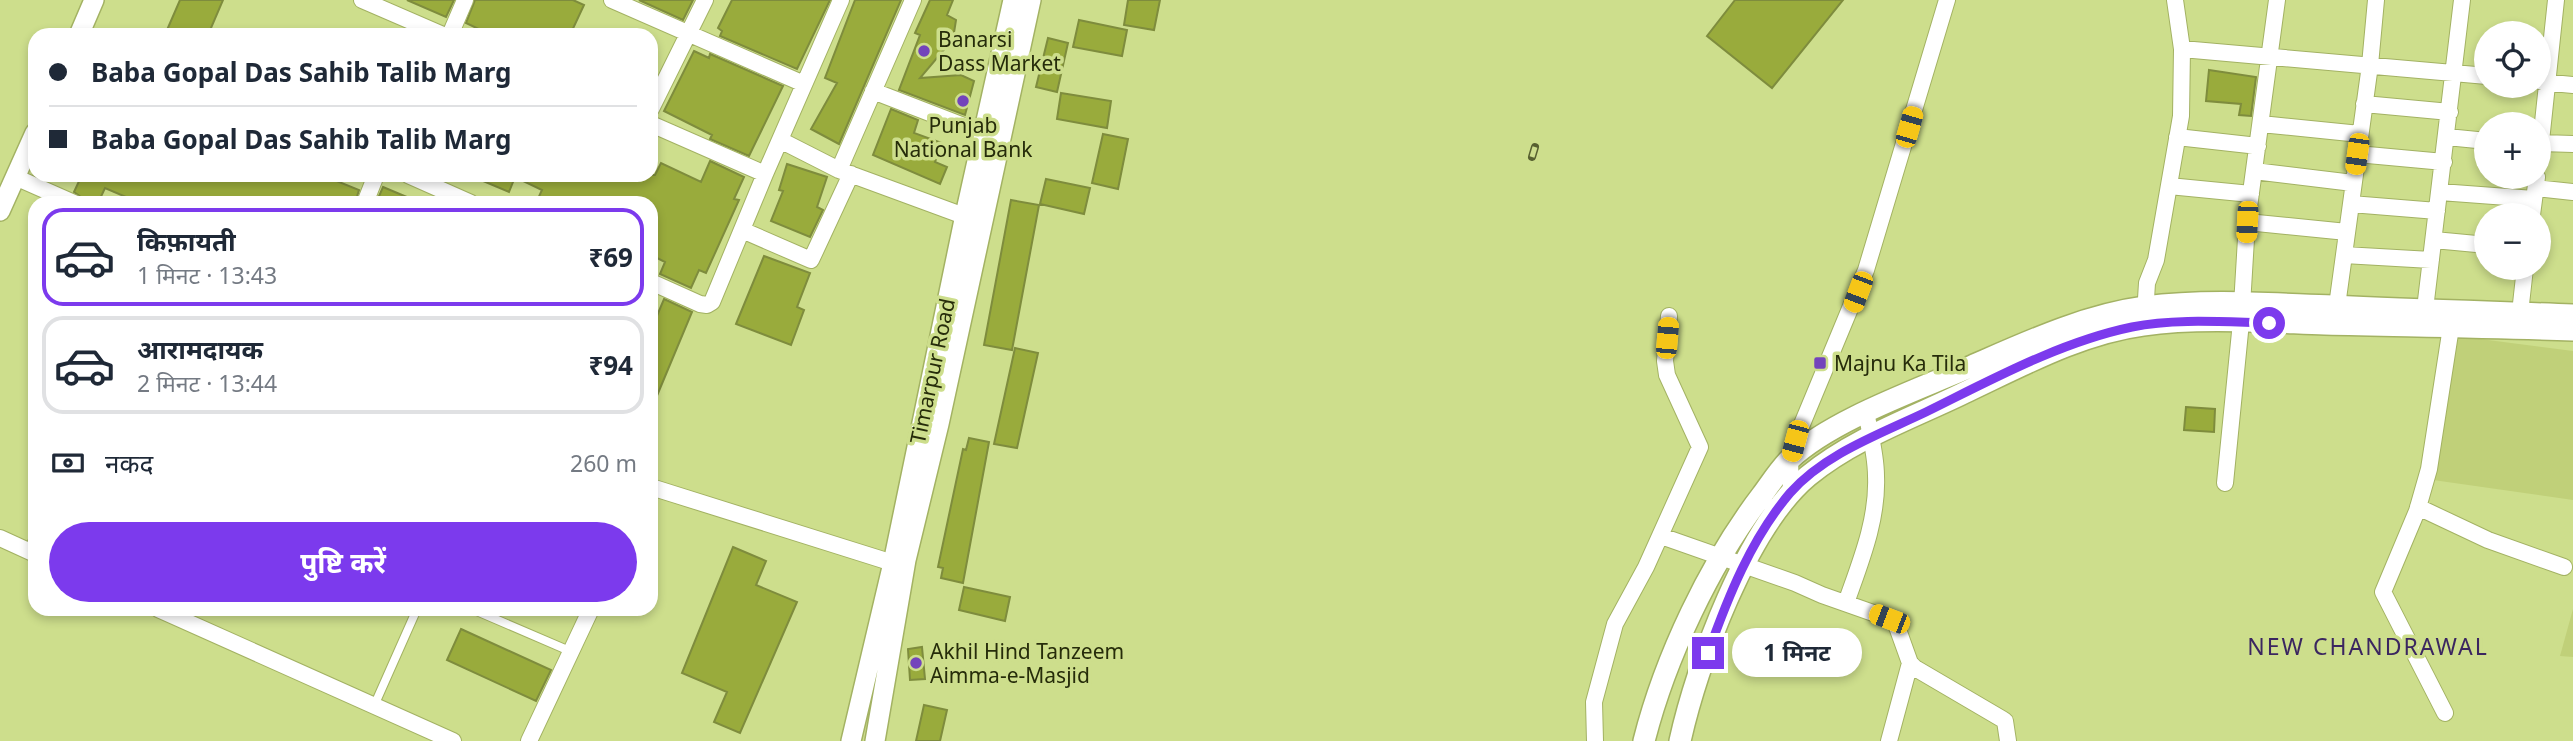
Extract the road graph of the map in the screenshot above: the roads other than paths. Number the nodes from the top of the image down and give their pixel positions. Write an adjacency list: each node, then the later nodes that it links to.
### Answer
1 (94, 0): 16 (street)
2 (362, 0): 17 (street)
3 (466, 0): 18 (street)
4 (612, 0): 19 (street)
5 (705, 0): 19 (street)
6 (841, 0): 27 (street)
7 (913, 0): 29 (street)
8 (1013, 0): 37 (street, Timarpur Road)
9 (1031, 0): 37 (street, Timarpur Road)
10 (1947, 0): 85 (street)
11 (2175, 0): 21 (street)
12 (2277, 0): 22 (street)
13 (2376, 0): 23 (street)
14 (2462, 0): 24 (street)
15 (2556, 0): 20 (street)
16 (85, 28)
17 (427, 28)
18 (453, 28)
19 (690, 34): 27 (street); 30 (street)
20 (2551, 34)
21 (2182, 49): 22 (street); 38 (street)
22 (2271, 58): 23 (street); 33 (street)
23 (2370, 65): 24 (street); 31 (street)
24 (2455, 73): 25 (street); 32 (street)
25 (2474, 75)
26 (2551, 83): 28 (street)
27 (804, 84): 40 (street)
28 (2573, 85)
29 (873, 92): 37 (street); 48 (street)
30 (658, 96)
31 (2364, 104): 32 (street); 35 (street)
32 (2450, 112): 36 (street)
33 (2261, 124): 35 (street); 42 (street)
34 (658, 127): 49 (street)
35 (2360, 134): 45 (street)
36 (2447, 136): 39 (street); 46 (street)
37 (992, 137): 63 (street, Timarpur Road); 65 (street, Timarpur Road)
38 (2177, 137): 42 (street); 53 (street)
39 (2474, 139)
40 (780, 140): 48 (street); 49 (street)
41 (2573, 145): 44 (street)
42 (2258, 146): 47 (street)
43 (28, 148): 50 (street)
44 (2551, 148)
45 (2357, 154): 46 (street); 52 (street)
46 (2444, 162): 54 (street)
47 (2254, 171): 52 (street); 56 (street)
48 (845, 172): 63 (street); 66 (street)
49 (765, 174): 66 (street)
50 (15, 177): 58 (street); 61 (street)
51 (424, 182): 59 (street)
52 (2354, 183): 60 (street)
53 (2169, 186): 56 (street); 80 (street)
54 (2440, 192): 57 (street); 62 (street)
55 (2573, 192): 57 (street)
56 (2251, 194): 64 (street)
57 (2535, 195)
58 (58, 196)
59 (455, 196)
60 (2351, 204): 62 (street); 67 (street)
61 (0, 211)
62 (2437, 211): 68 (street)
63 (965, 215): 65 (street); 95 (street, Timarpur Road)
64 (2247, 222): 67 (street); 76 (street)
65 (983, 223): 95 (street, Timarpur Road)
66 (742, 230): 73 (street)
67 (2347, 232): 70 (street)
68 (2434, 240): 69 (street); 71 (street)
69 (2474, 244)
70 (2344, 255): 71 (street); 74 (street)
71 (2431, 260): 75 (street)
72 (2524, 280): 77 (street)
73 (658, 285)
74 (2337, 306): 75 (main road); 76 (main road)
75 (2424, 309): 77 (main road)
76 (2241, 312): 80 (main road); 81 (main road); 86 (street)
77 (2520, 313): 78 (main road)
78 (2573, 315)
79 (1669, 316): 90 (street)
80 (2145, 316): 83 (main road); 84 (main road)
81 (2451, 327): 82 (main road); 89 (street)
82 (2573, 330)
83 (1866, 412): 84 (street); 85 (main road)
84 (1871, 438): 88 (main road); 97 (street)
85 (1790, 459): 88 (street); 93 (main road)
86 (2225, 483)
87 (658, 489): 95 (street)
88 (1791, 493): 94 (main road)
89 (2418, 507): 96 (street); 105 (street)
90 (1661, 536): 93 (street); 112 (street)
91 (0, 538): 92 (street)
92 (28, 546)
93 (1719, 556): 94 (street); 113 (main road)
94 (1744, 564): 97 (street); 114 (main road)
95 (899, 566): 106 (street, Timarpur Road); 107 (street, Timarpur Road)
96 (2564, 567)
97 (1846, 603): 103 (street)
98 (174, 616): 104 (street)
99 (414, 616): 104 (lane)
100 (488, 616): 102 (lane)
101 (588, 616): 102 (street)
102 (572, 652): 109 (street)
103 (1910, 663): 115 (street); 116 (street)
104 (374, 706): 108 (street)
105 (2445, 713)
106 (855, 718): 107 (street); 110 (street); 111 (street, Timarpur Road)
107 (876, 732)
108 (453, 741)
109 (529, 741)
110 (841, 741)
111 (851, 741)
112 (1595, 741)
113 (1644, 741)
114 (1681, 741)
115 (1889, 741)
116 (2008, 741)

